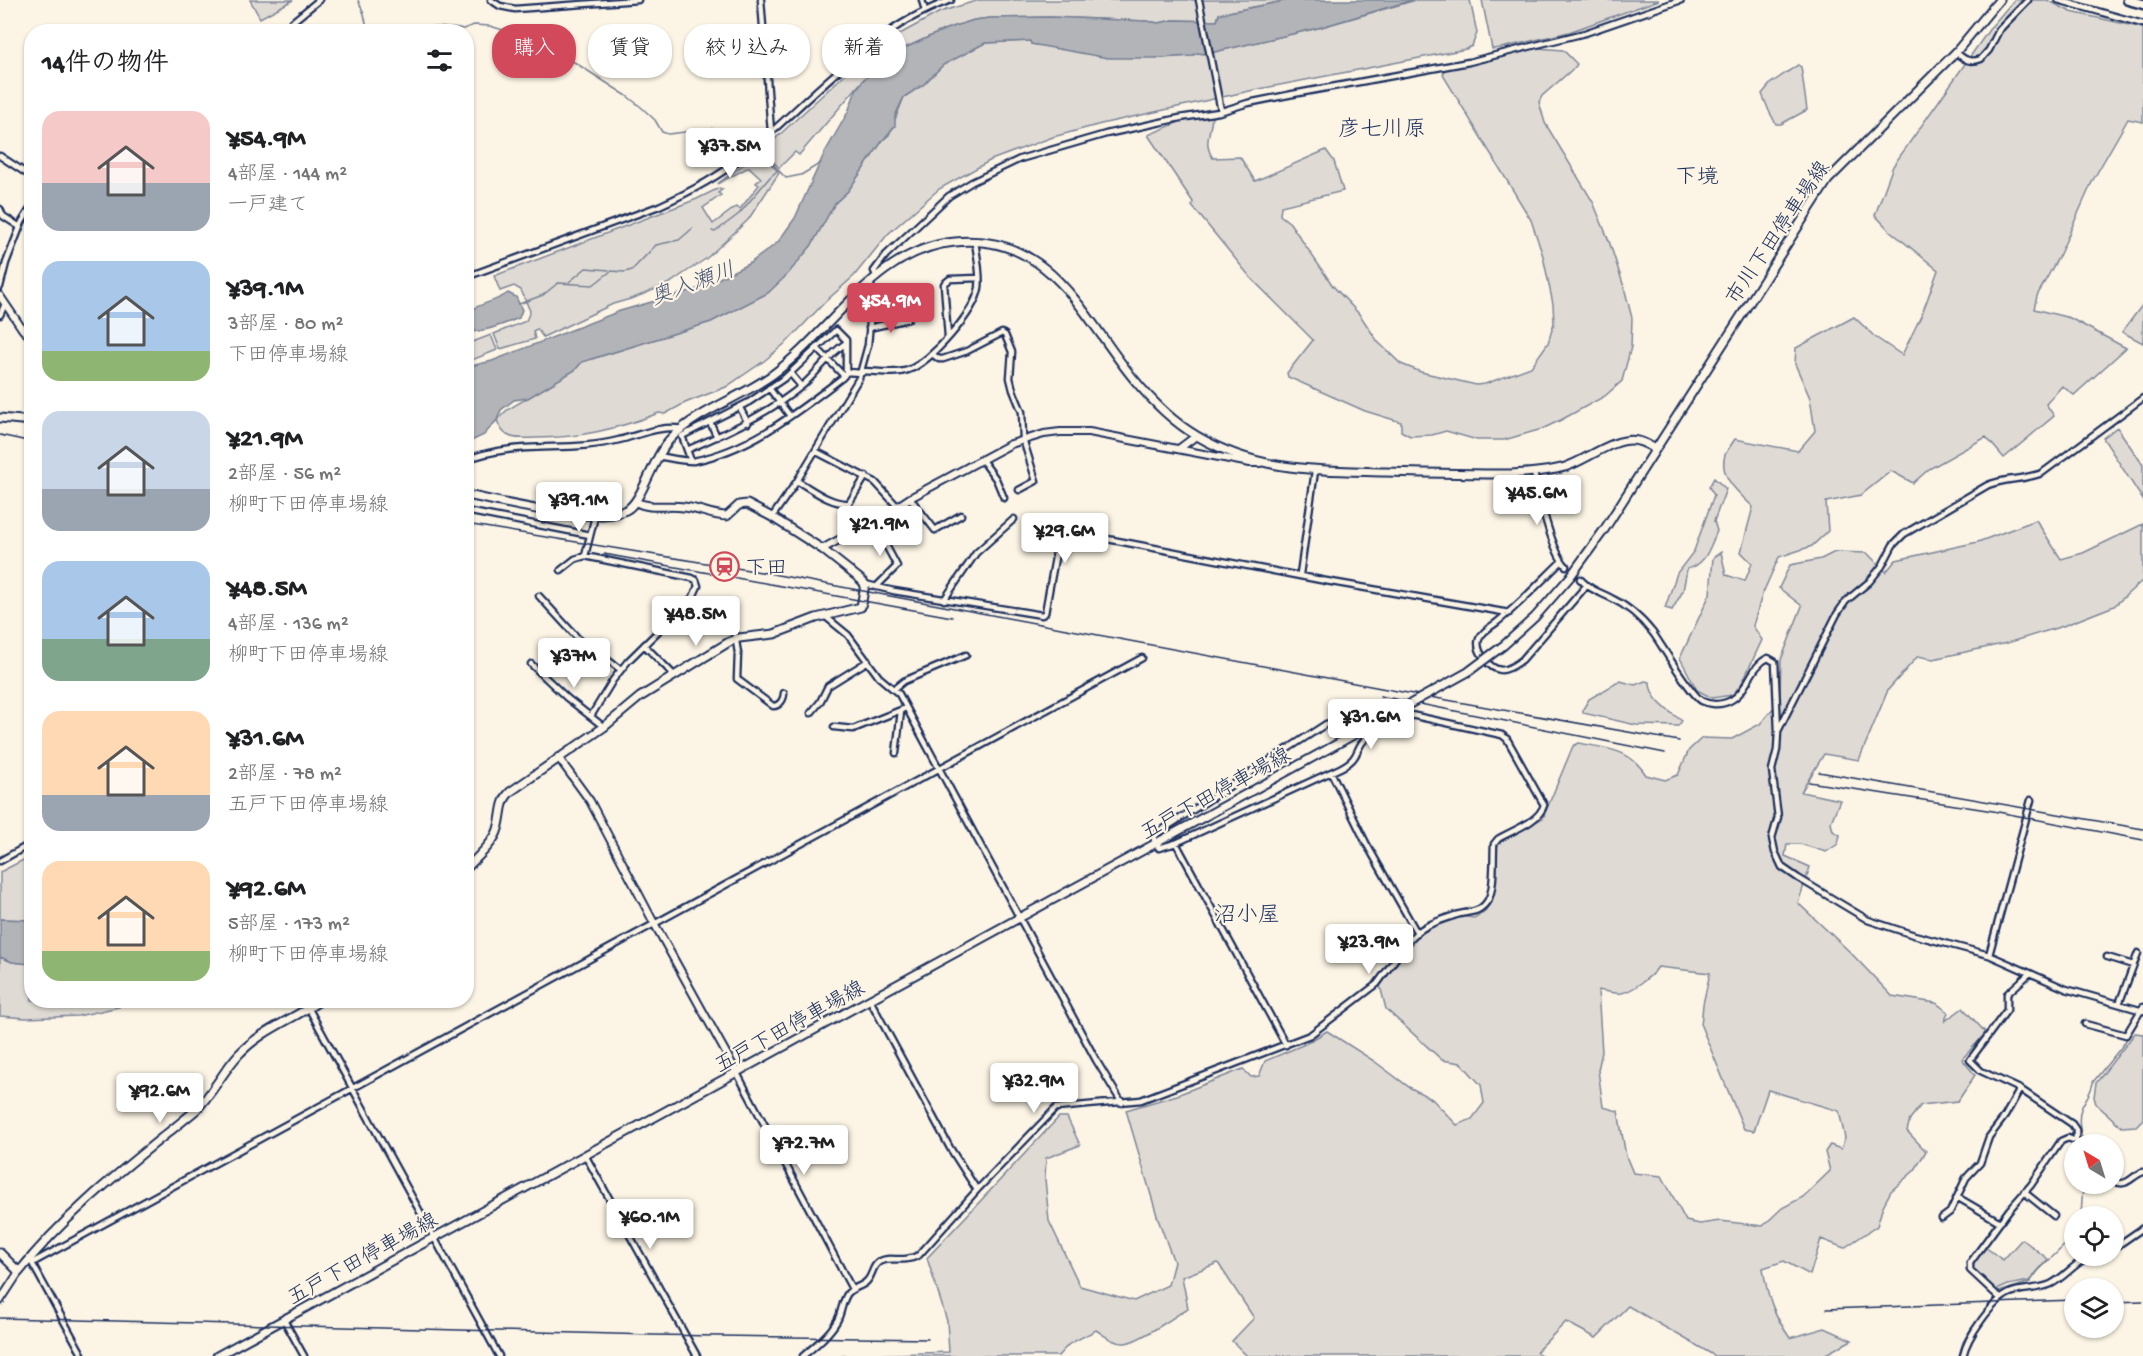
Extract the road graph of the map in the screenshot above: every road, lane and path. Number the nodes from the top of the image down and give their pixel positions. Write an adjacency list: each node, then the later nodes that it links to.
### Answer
1 (319, 0): 16 (street)
2 (491, 0): 13 (street)
3 (638, 0): 13 (street)
4 (761, 0): 20 (street)
5 (922, 0): 15 (street)
6 (951, 0): 15 (street)
7 (1199, 0): 19 (street)
8 (1681, 0): 19 (street)
9 (1999, 0): 18 (main road, 市川下田停車場線)
10 (2028, 0): 18 (street)
11 (2058, 0): 17 (street)
12 (2128, 0): 14 (highway)
13 (620, 1)
14 (2143, 4)
15 (926, 11): 20 (street)
16 (290, 24)
17 (2143, 24)
18 (1956, 52): 61 (main road, 市川下田停車場線)
19 (1222, 109): 29 (street)
20 (771, 132): 28 (street)
21 (0, 156): 22 (street)
22 (24, 172)
23 (0, 209): 24 (street)
24 (2, 218): 26 (street)
25 (24, 220): 26 (street)
26 (20, 227): 32 (street)
27 (975, 242): 29 (main road); 30 (street); 59 (main road)
28 (474, 274)
29 (877, 277): 31 (main road)
30 (979, 278): 39 (street); 39 (street)
31 (871, 283): 37 (street); 57 (main road)
32 (0, 287)
33 (0, 296): 34 (street)
34 (6, 304): 35 (street); 38 (street)
35 (0, 315)
36 (908, 319): 37 (street)
37 (869, 328): 44 (street)
38 (24, 331)
39 (948, 337): 42 (street)
40 (846, 343): 41 (street); 43 (street); 46 (street)
41 (817, 348): 43 (street); 45 (street)
42 (932, 354): 44 (street); 60 (street)
43 (828, 359): 46 (street); 47 (street)
44 (862, 372): 46 (street); 64 (street)
45 (790, 373): 47 (street); 48 (street)
46 (845, 374): 52 (street)
47 (801, 386): 50 (street)
48 (769, 388): 50 (street); 51 (street)
49 (2143, 398): 117 (street)
50 (779, 402): 52 (street); 56 (street)
51 (740, 408): 55 (street); 56 (street)
52 (790, 416): 69 (street)
53 (0, 418): 54 (main road)
54 (24, 420)
55 (710, 422): 58 (street); 63 (street)
56 (748, 423): 58 (street)
57 (682, 429): 66 (main road); 67 (street)
58 (717, 437): 63 (street)
59 (1198, 437): 62 (street); 65 (street); 70 (main road)
60 (1023, 439): 62 (street); 68 (street); 75 (street)
61 (1655, 448): 72 (main road); 124 (main road, 五戸下田停車場線, bridge)
62 (1180, 449): 65 (street)
63 (687, 450): 69 (street)
64 (815, 451): 73 (street); 74 (street)
65 (1193, 452): 70 (street)
66 (658, 456): 69 (street); 79 (main road)
67 (474, 457)
68 (982, 460): 77 (street); 78 (street)
69 (690, 461)
70 (1262, 463): 71 (main road)
71 (1315, 471): 72 (main road); 91 (street)
72 (1534, 473): 99 (street)
73 (866, 476): 74 (street); 80 (street)
74 (797, 481): 84 (street)
75 (1019, 490)
76 (474, 497): 83 (main road)
77 (910, 498): 80 (street); 82 (street)
78 (1004, 498)
79 (636, 502): 83 (main road); 84 (main road)
80 (897, 506): 86 (street)
81 (474, 513): 87 (street)
82 (960, 515)
83 (595, 516): 87 (street)
84 (772, 517): 88 (main road)
85 (1014, 519): 98 (street)
86 (873, 521): 88 (street); 95 (street)
87 (590, 535): 89 (street)
88 (822, 549): 93 (main road)
89 (585, 556): 90 (street); 97 (street)
90 (561, 570)
91 (1300, 574): 98 (street); 99 (street)
92 (1580, 579): 94 (street)
93 (865, 584): 95 (street); 100 (main road)
94 (1586, 586): 99 (street); 117 (street)
95 (876, 587): 98 (street)
96 (539, 596): 107 (street)
97 (692, 598): 101 (street); 102 (street)
98 (945, 600)
99 (1509, 613)
100 (826, 617): 101 (main road); 105 (street)
101 (736, 639): 108 (main road); 110 (street)
102 (644, 645): 107 (street); 108 (street)
103 (966, 655): 109 (street)
104 (1142, 658): 120 (street)
105 (868, 661): 109 (street); 112 (street)
106 (531, 664): 114 (street)
107 (621, 670): 114 (street)
108 (674, 675): 115 (main road)
109 (894, 689): 111 (street)
110 (784, 693)
111 (904, 710): 116 (street); 118 (street); 120 (street)
112 (811, 713)
113 (1409, 714): 121 (street); 124 (street); 130 (street)
114 (591, 716): 115 (street)
115 (604, 727): 119 (main road)
116 (834, 727)
117 (1778, 731): 132 (street)
118 (896, 753)
119 (558, 757): 126 (main road); 129 (street)
120 (939, 769): 128 (street); 129 (street)
121 (1331, 772): 123 (street); 130 (street)
122 (2031, 800): 132 (street)
123 (1176, 843): 124 (street); 141 (street)
124 (1156, 844): 128 (main road, 五戸下田停車場線)
125 (24, 848): 127 (street)
126 (474, 860)
127 (0, 861)
128 (1020, 918): 136 (main road, 五戸下田停車場線); 145 (street)
129 (654, 923): 142 (street); 143 (street)
130 (1417, 933): 141 (street)
131 (2138, 953): 134 (street)
132 (1989, 955): 135 (street)
133 (2108, 957): 134 (street)
134 (2133, 965): 137 (street)
135 (2029, 974): 137 (street); 144 (street)
136 (870, 1000): 142 (main road, 五戸下田停車場線); 151 (street)
137 (2119, 1004): 139 (street)
138 (309, 1009): 143 (street); 161 (main road)
139 (2142, 1010): 140 (street)
140 (2085, 1024)
141 (1286, 1045): 145 (street)
142 (737, 1073): 148 (main road, 五戸下田停車場線); 164 (street)
143 (353, 1089): 158 (street); 161 (street)
144 (2020, 1089): 146 (street); 153 (street)
145 (1122, 1103): 151 (street)
146 (2076, 1134)
147 (2064, 1140): 152 (street)
148 (585, 1155): 158 (main road, 五戸下田停車場線); 172 (street)
149 (2143, 1172): 150 (street)
150 (2124, 1184)
151 (977, 1190): 164 (street)
152 (2024, 1192): 154 (street); 156 (street)
153 (1957, 1197): 155 (street); 156 (street)
154 (2054, 1216)
155 (1942, 1218)
156 (2000, 1222): 165 (street)
157 (2143, 1228): 159 (street)
158 (434, 1237): 167 (main road, 五戸下田停車場線); 171 (street)
159 (2124, 1241)
160 (0, 1253): 163 (main road)
161 (30, 1262): 163 (main road); 168 (street)
162 (2073, 1266): 165 (street)
163 (19, 1272): 166 (street)
164 (852, 1289): 173 (street)
165 (2000, 1298): 174 (street)
166 (0, 1301)
167 (284, 1320): 169 (main road, 五戸下田停車場線); 170 (street)
168 (83, 1356)
169 (217, 1356)
170 (304, 1356)
171 (499, 1356)
172 (697, 1356)
173 (803, 1356)
174 (1963, 1356)

